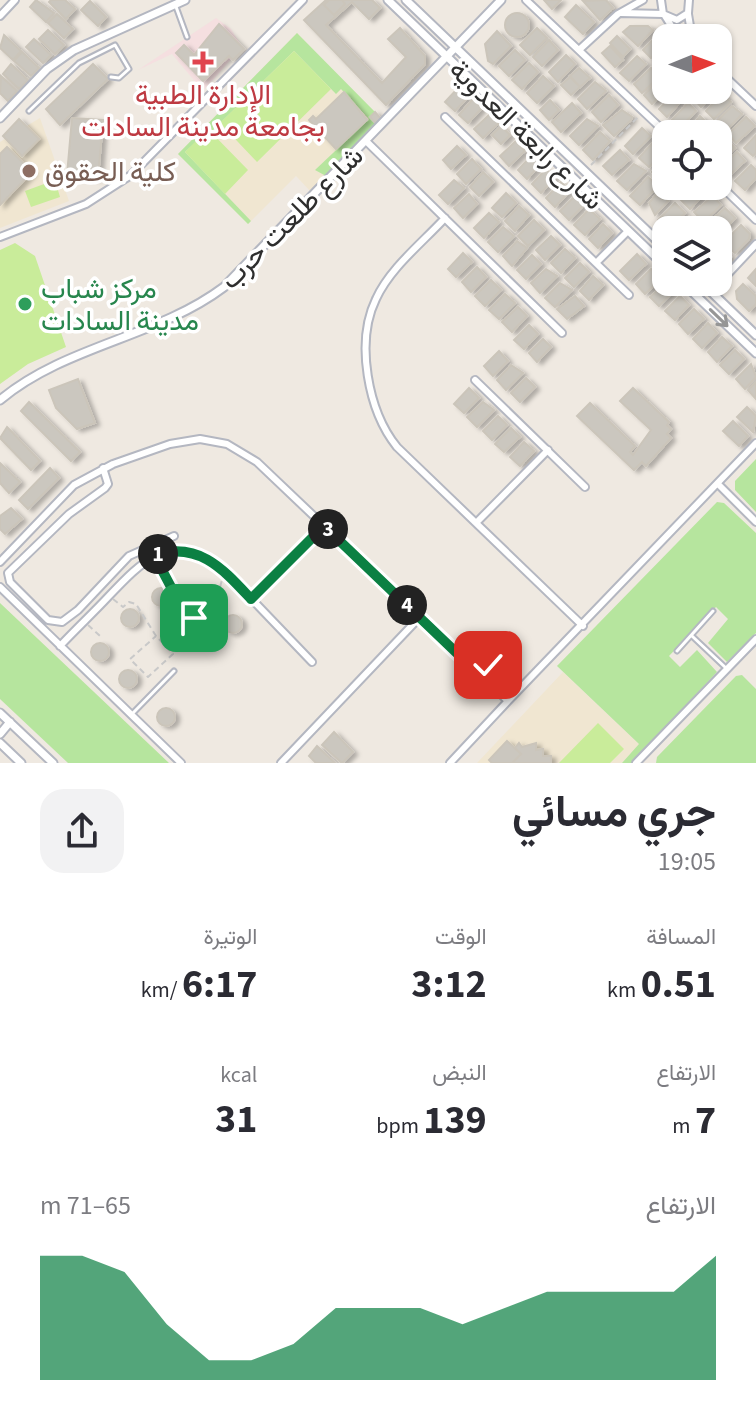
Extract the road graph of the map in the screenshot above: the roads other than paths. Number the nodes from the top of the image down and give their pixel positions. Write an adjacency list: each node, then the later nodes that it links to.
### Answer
1 (15, 0): 15 (street)
2 (185, 0): 11 (street)
3 (303, 0): 37 (street)
4 (388, 0): 21 (street, شارع رابعة العدوية)
5 (406, 0): 19 (street, شارع رابعة العدوية)
6 (501, 0): 19 (street, شارع طلعت حرب)
7 (526, 0): 20 (street)
8 (643, 0): 13 (street)
9 (661, 0): 14 (street)
10 (692, 0): 12 (street)
11 (175, 4): 18 (lane); 22 (street)
12 (689, 11): 14 (street); 17 (street)
13 (618, 14): 14 (street); 20 (street)
14 (664, 15): 16 (street)
15 (0, 16)
16 (670, 24)
17 (690, 24)
18 (187, 37)
19 (456, 47): 21 (street, شارع طلعت حرب); 36 (street, شارع رابعة العدوية)
20 (579, 50): 30 (street)
21 (447, 57): 31 (street, شارع طلعت حرب); 35 (street, شارع رابعة العدوية)
22 (60, 59): 23 (lane); 29 (street)
23 (70, 71): 24 (lane); 27 (lane)
24 (111, 77)
25 (732, 83): 26 (street)
26 (756, 106)
27 (29, 111)
28 (445, 117): 40 (street)
29 (0, 118)
30 (652, 120)
31 (366, 141): 33 (street); 49 (street, شارع طلعت حرب)
32 (732, 197): 34 (street)
33 (445, 218): 45 (street); 56 (street)
34 (756, 220)
35 (628, 231): 39 (street, شارع رابعة العدوية); 40 (street)
36 (652, 236)
37 (0, 237)
38 (756, 244): 41 (street)
39 (652, 254)
40 (596, 263): 42 (street)
41 (732, 270)
42 (629, 295)
43 (697, 296): 47 (street, one-way to 47)
44 (715, 296): 46 (street)
45 (562, 333)
46 (756, 335)
47 (756, 353)
48 (475, 380): 51 (street)
49 (0, 400)
50 (755, 445): 53 (street)
51 (548, 450): 54 (street); 56 (street)
52 (103, 468): 57 (street); 59 (street); 60 (street)
53 (718, 484): 55 (street); 66 (street)
54 (585, 487)
55 (756, 522)
56 (476, 523): 66 (street)
57 (324, 526): 63 (street); 65 (street)
58 (174, 536): 59 (street)
59 (129, 556): 61 (street)
60 (0, 562)
61 (137, 566): 63 (street); 69 (street)
62 (0, 587): 69 (street)
63 (251, 599): 72 (street)
64 (713, 611): 67 (lane)
65 (419, 618): 71 (street); 86 (street)
66 (583, 626): 76 (street)
67 (691, 636): 70 (lane); 73 (lane)
68 (756, 639): 73 (street)
69 (60, 646): 78 (street)
70 (677, 651)
71 (463, 659): 75 (street); 75 (lane)
72 (312, 662)
73 (727, 669): 82 (street)
74 (174, 671): 78 (lane)
75 (480, 676): 76 (street)
76 (508, 701): 87 (street)
77 (0, 713): 79 (street)
78 (131, 715): 85 (street)
79 (10, 722): 80 (street); 84 (street)
80 (0, 734)
81 (0, 743): 83 (street)
82 (641, 761)
83 (21, 763)
84 (53, 763)
85 (181, 763)
86 (281, 763)
87 (450, 763)

